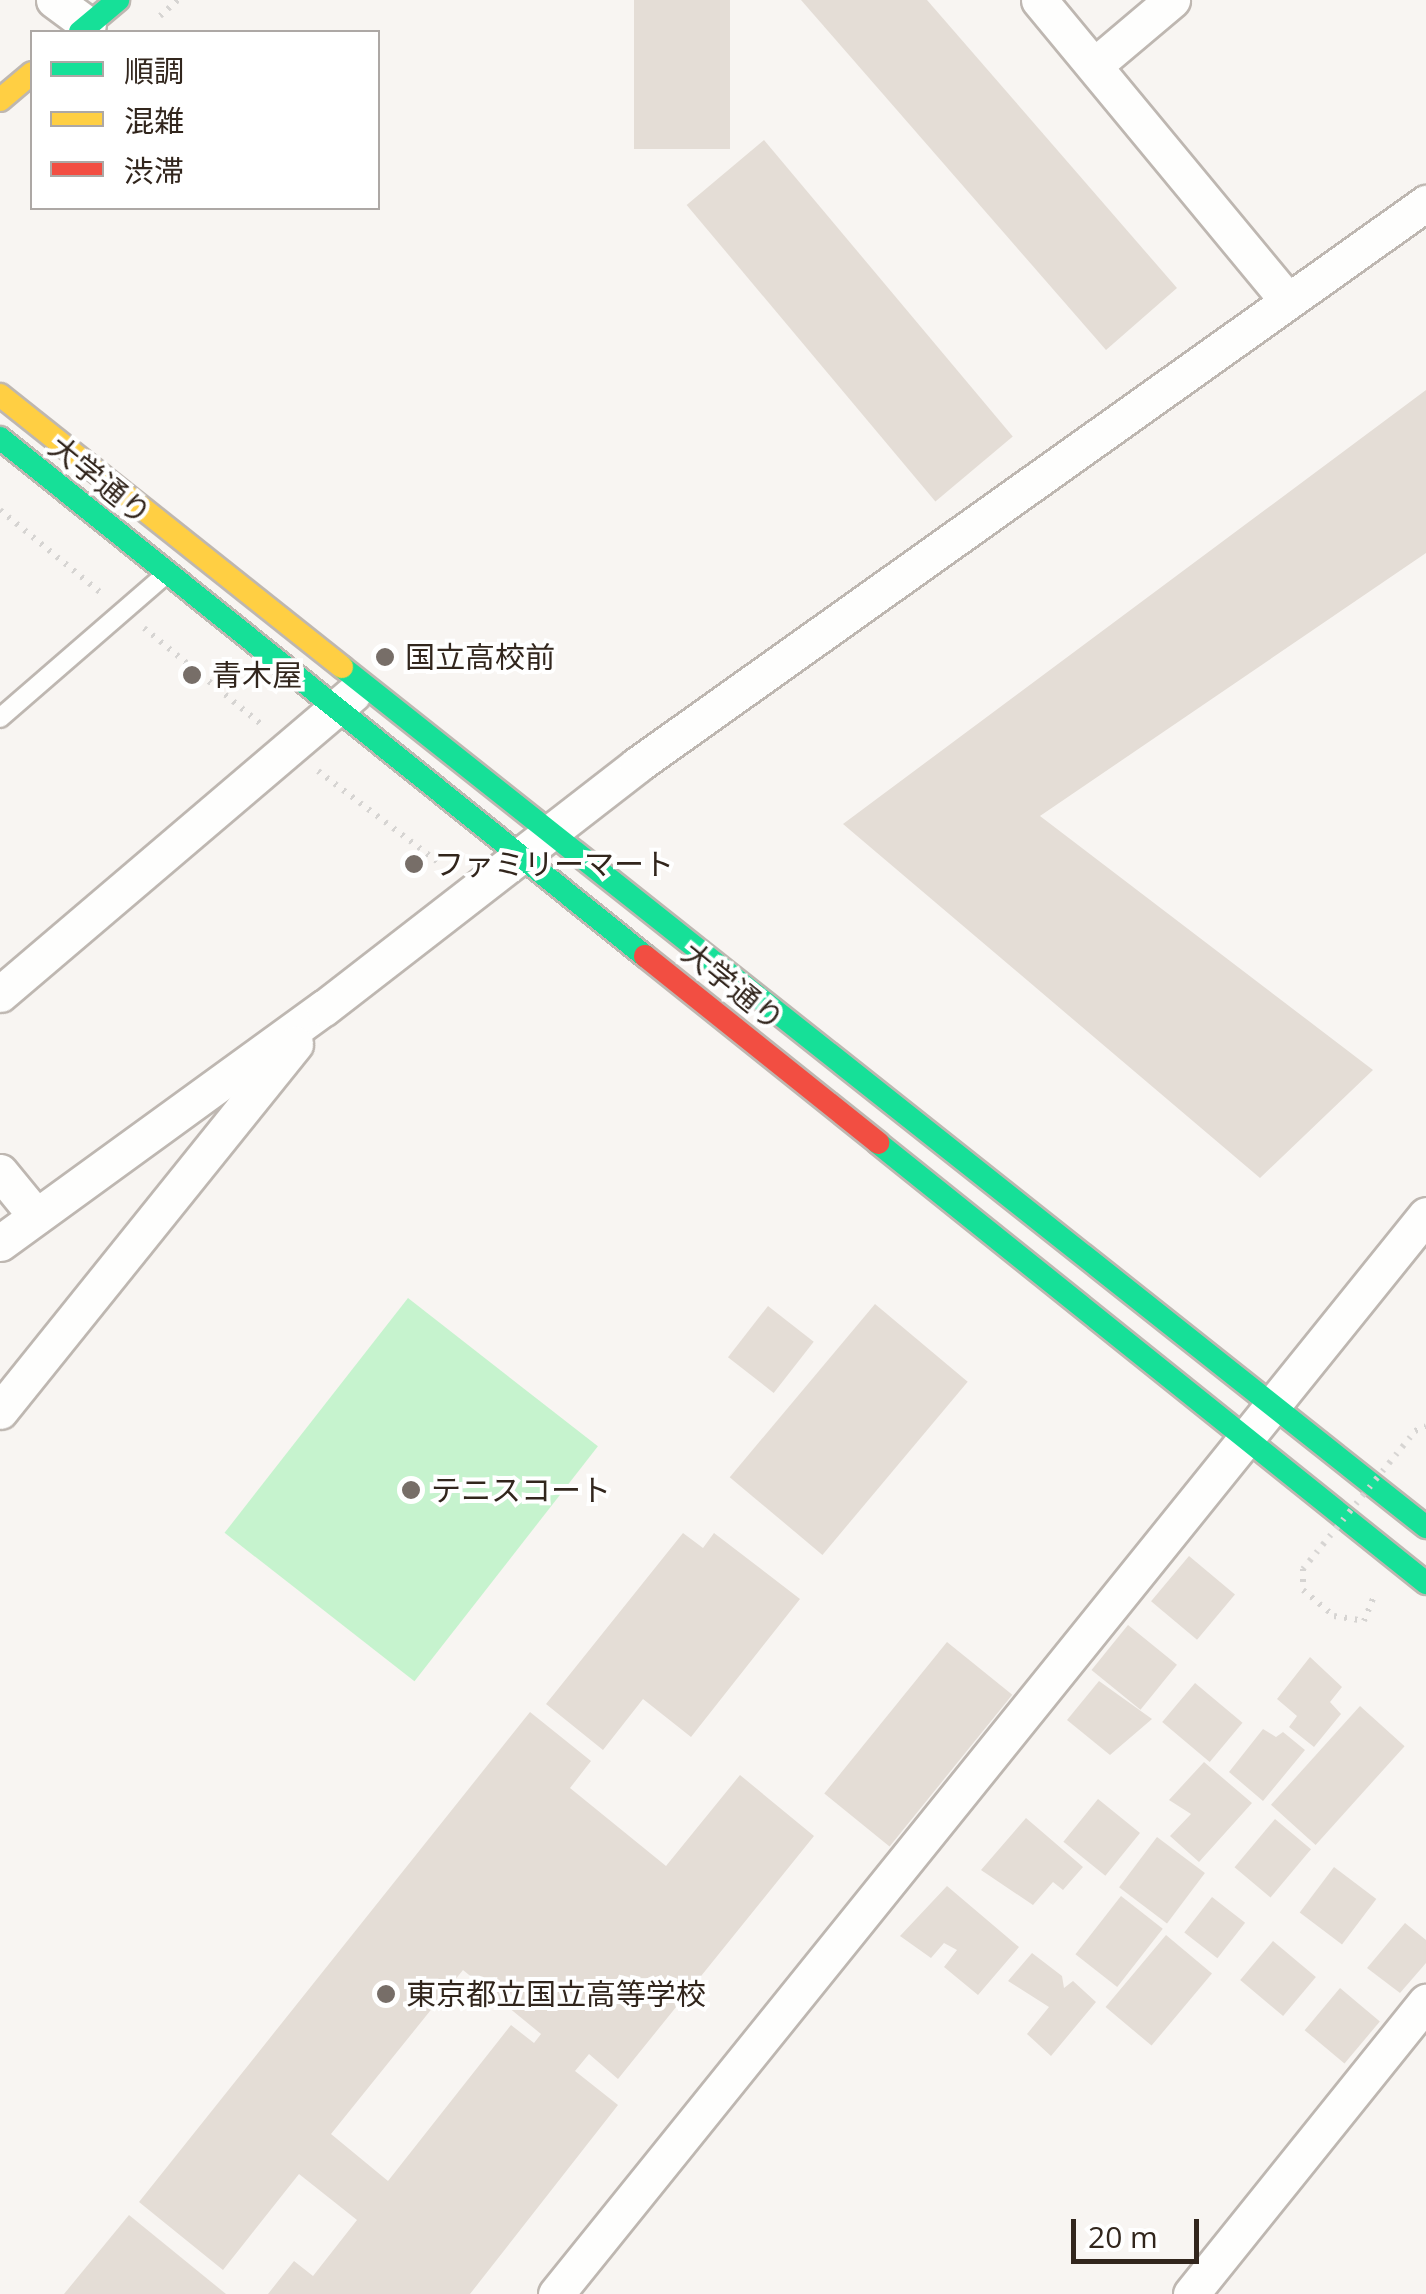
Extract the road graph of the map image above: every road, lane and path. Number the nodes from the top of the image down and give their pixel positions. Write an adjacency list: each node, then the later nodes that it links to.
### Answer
1 (54, 0): 5 (street)
2 (118, 0): 5 (main road)
3 (1039, 0): 6 (street)
4 (1172, 0): 6 (street)
5 (84, 29)
6 (1095, 65): 10 (street)
7 (30, 74): 8 (main road)
8 (0, 100)
9 (1426, 203): 10 (street)
10 (1287, 300): 21 (street)
11 (0, 395): 14 (main road, 大学通り)
12 (0, 438): 15 (main road, 大学通り)
13 (0, 510): 16 (path)
14 (195, 548): 15 (lane); 17 (main road, 大学通り)
15 (168, 572): 16 (lane); 18 (main road, 大学通り)
16 (123, 610): 19 (lane); 20 (path)
17 (365, 684): 18 (street); 21 (main road, 大学通り)
18 (336, 708): 20 (street); 22 (main road, 大学通り)
19 (0, 718)
20 (290, 748): 23 (path); 24 (street)
21 (553, 834): 22 (street); 30 (main road, 大学通り)
22 (523, 857): 25 (street); 33 (main road, 大学通り)
23 (445, 867)
24 (0, 994)
25 (324, 1008): 28 (street); 31 (street)
26 (0, 1172): 28 (street)
27 (1426, 1215): 30 (street)
28 (36, 1216): 29 (street)
29 (0, 1243)
30 (1274, 1402): 33 (street); 36 (main road, 大学通り)
31 (0, 1411)
32 (1426, 1426): 40 (path, bridge)
33 (1248, 1436): 39 (main road, 大学通り); 42 (street)
34 (1387, 1440): 35 (path)
35 (1413, 1461)
36 (1426, 1527)
37 (1310, 1537): 38 (path)
38 (1337, 1559)
39 (1426, 1583)
40 (1373, 1594)
41 (1426, 2002): 43 (street)
42 (556, 2294)
43 (1191, 2294)

